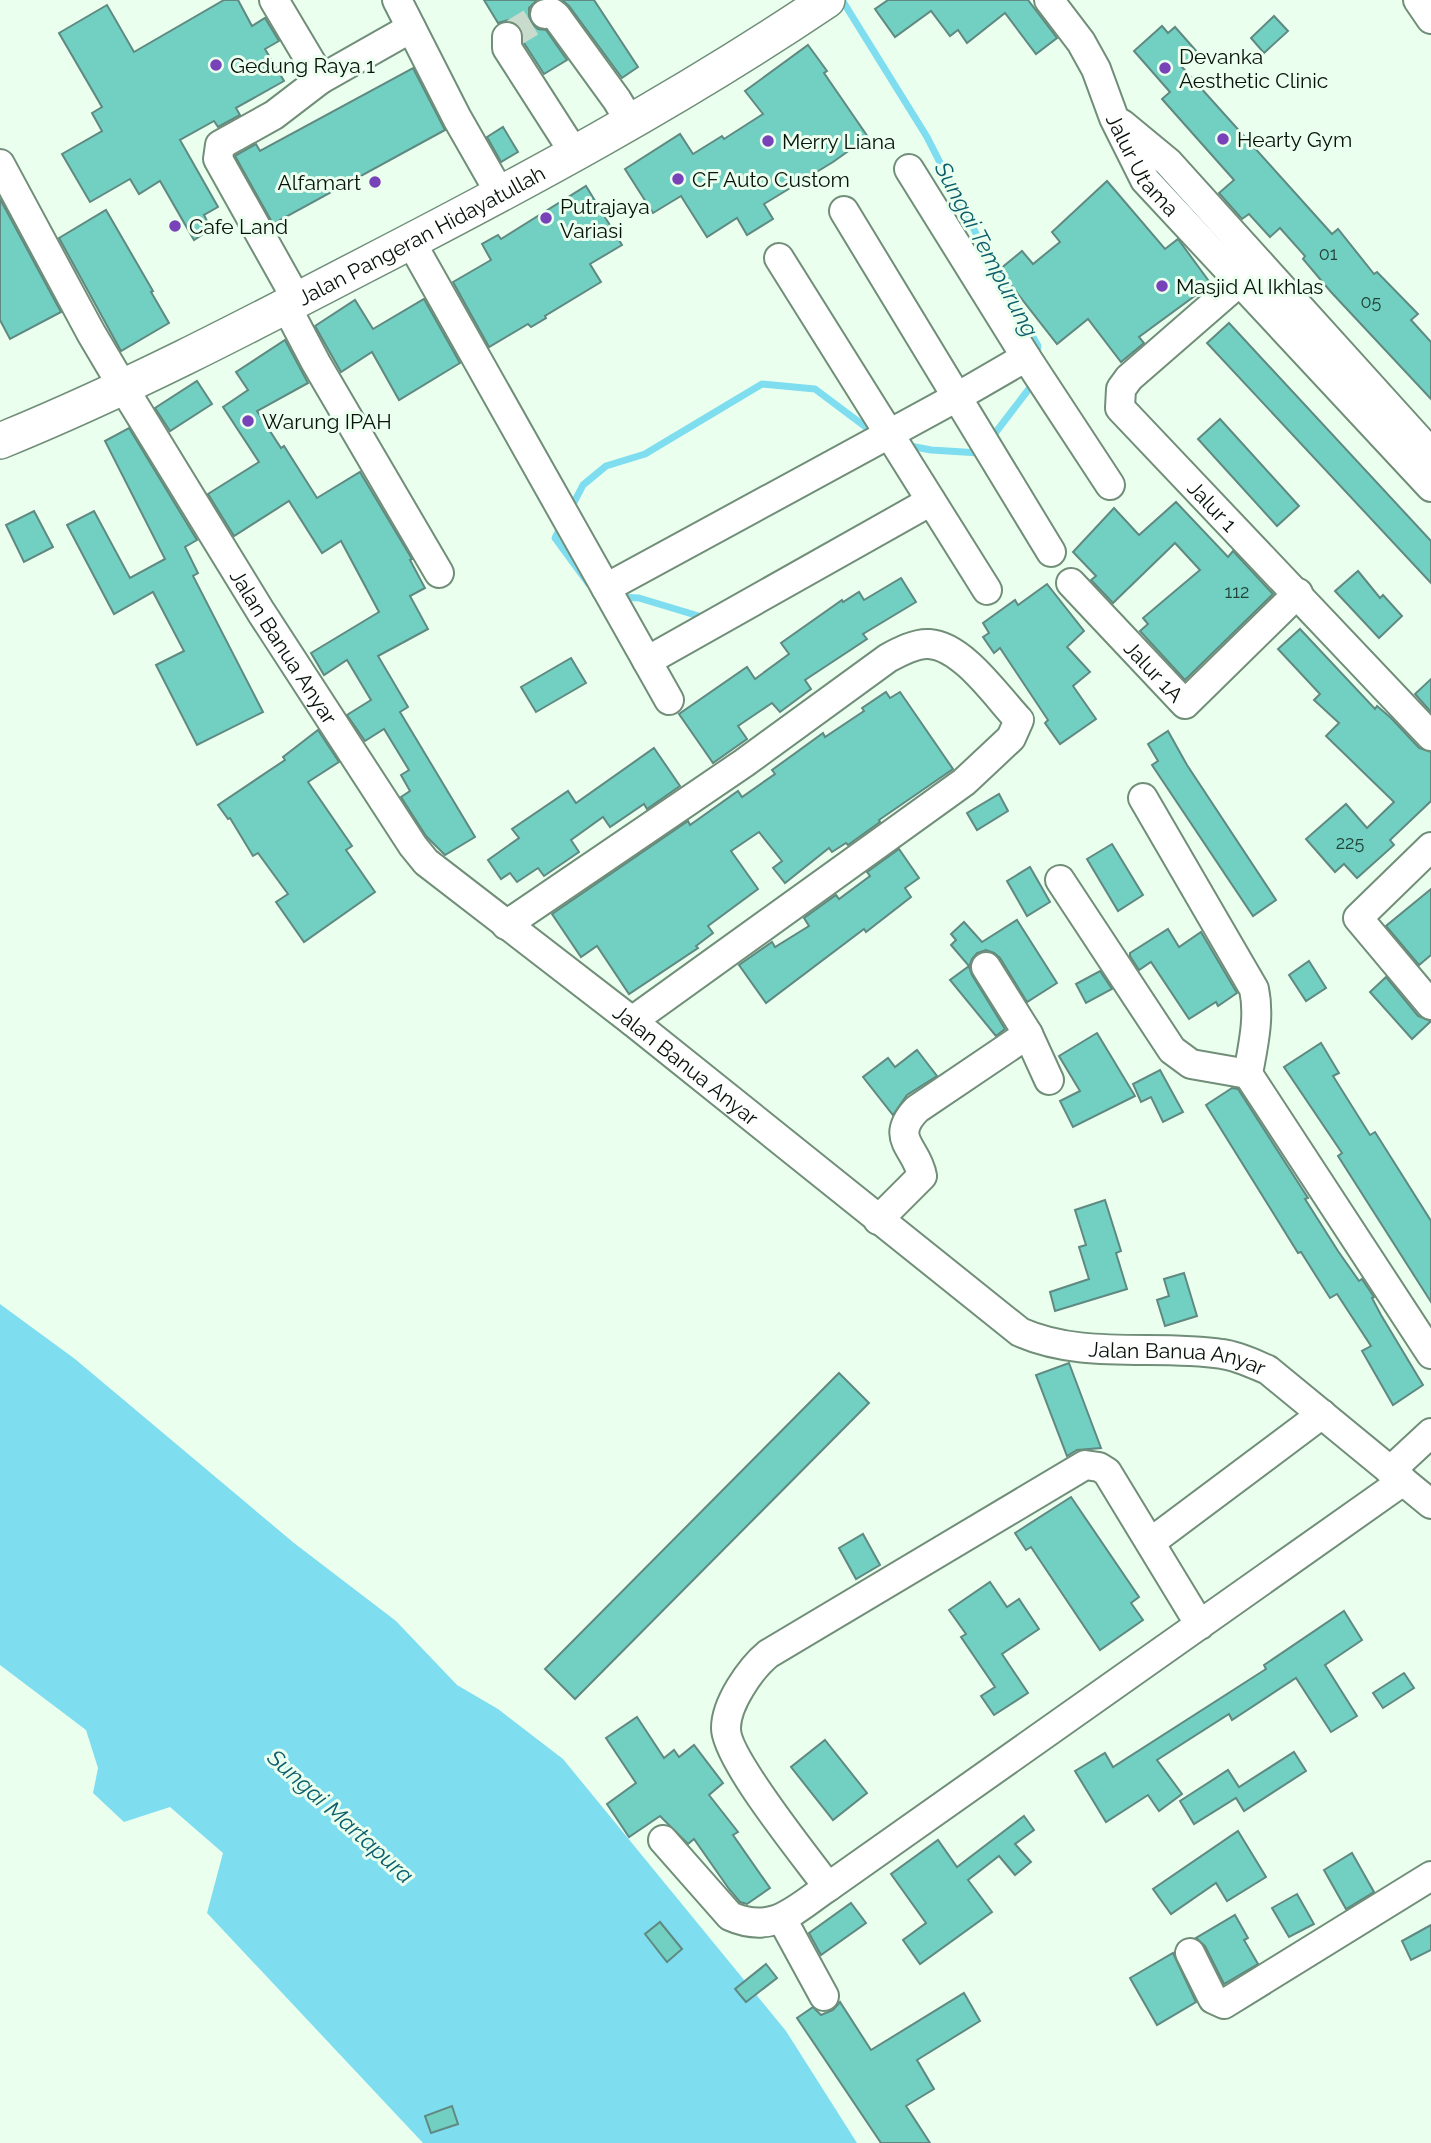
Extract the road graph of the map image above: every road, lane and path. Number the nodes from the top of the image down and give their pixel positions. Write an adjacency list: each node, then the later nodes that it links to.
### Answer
1 (274, 0): 10 (street)
2 (397, 0): 8 (street)
3 (1049, 0): 19 (street, Jalur Utama)
4 (1418, 0): 7 (street)
5 (816, 7): 11 (main road, Jalan Pangeran Hidayatullah)
6 (545, 14): 11 (street)
7 (1431, 19)
8 (411, 28): 10 (street); 15 (street)
9 (506, 37): 12 (street)
10 (321, 79): 20 (street)
11 (629, 122): 12 (main road, Jalan Pangeran Hidayatullah)
12 (575, 154): 15 (main road, Jalan Pangeran Hidayatullah)
13 (0, 164): 22 (street, Jalan Banua Anyar)
14 (909, 169): 21 (street)
15 (501, 195): 17 (main road, Jalan Pangeran Hidayatullah)
16 (844, 211): 23 (street)
17 (411, 242): 20 (main road, Jalan Pangeran Hidayatullah); 32 (street)
18 (779, 258): 24 (street)
19 (1251, 273): 26 (street, Jalur Utama); 34 (street, Jalur 1)
20 (292, 303): 22 (main road, Jalan Pangeran Hidayatullah); 30 (street)
21 (1026, 356): 23 (street); 27 (street)
22 (124, 387): 25 (main road, Jalan Pangeran Hidayatullah); 41 (street, Jalan Banua Anyar)
23 (957, 397): 24 (street); 29 (street)
24 (889, 434): 28 (street); 32 (street)
25 (0, 441)
26 (1426, 465)
27 (1110, 485)
28 (931, 501): 33 (street); 35 (street)
29 (1051, 552)
30 (439, 573)
31 (1071, 583): 34 (street, Jalur 1A)
32 (606, 588): 35 (street)
33 (987, 590)
34 (1298, 593): 37 (street, Jalur 1)
35 (647, 661): 36 (street)
36 (669, 700)
37 (1431, 736)
38 (1143, 798): 46 (street)
39 (1431, 847): 43 (street)
40 (1060, 880): 46 (street)
41 (506, 925): 44 (street, Jalan Banua Anyar); 44 (street)
42 (986, 967): 45 (street)
43 (1431, 1005)
44 (632, 1021): 48 (street, Jalan Banua Anyar)
45 (1028, 1034): 47 (street); 48 (street)
46 (1248, 1074): 49 (street)
47 (1049, 1080)
48 (878, 1220): 50 (street, Jalan Banua Anyar)
49 (1431, 1354)
50 (1322, 1414): 52 (street, Jalan Banua Anyar); 53 (street)
51 (1431, 1433): 52 (street)
52 (1414, 1487): 54 (street)
53 (1151, 1542): 54 (street); 57 (street)
54 (1200, 1625): 57 (street)
55 (663, 1840): 58 (street)
56 (1431, 1876): 59 (street)
57 (828, 1887): 58 (street)
58 (782, 1919): 60 (street)
59 (1190, 1953)
60 (824, 1996)

